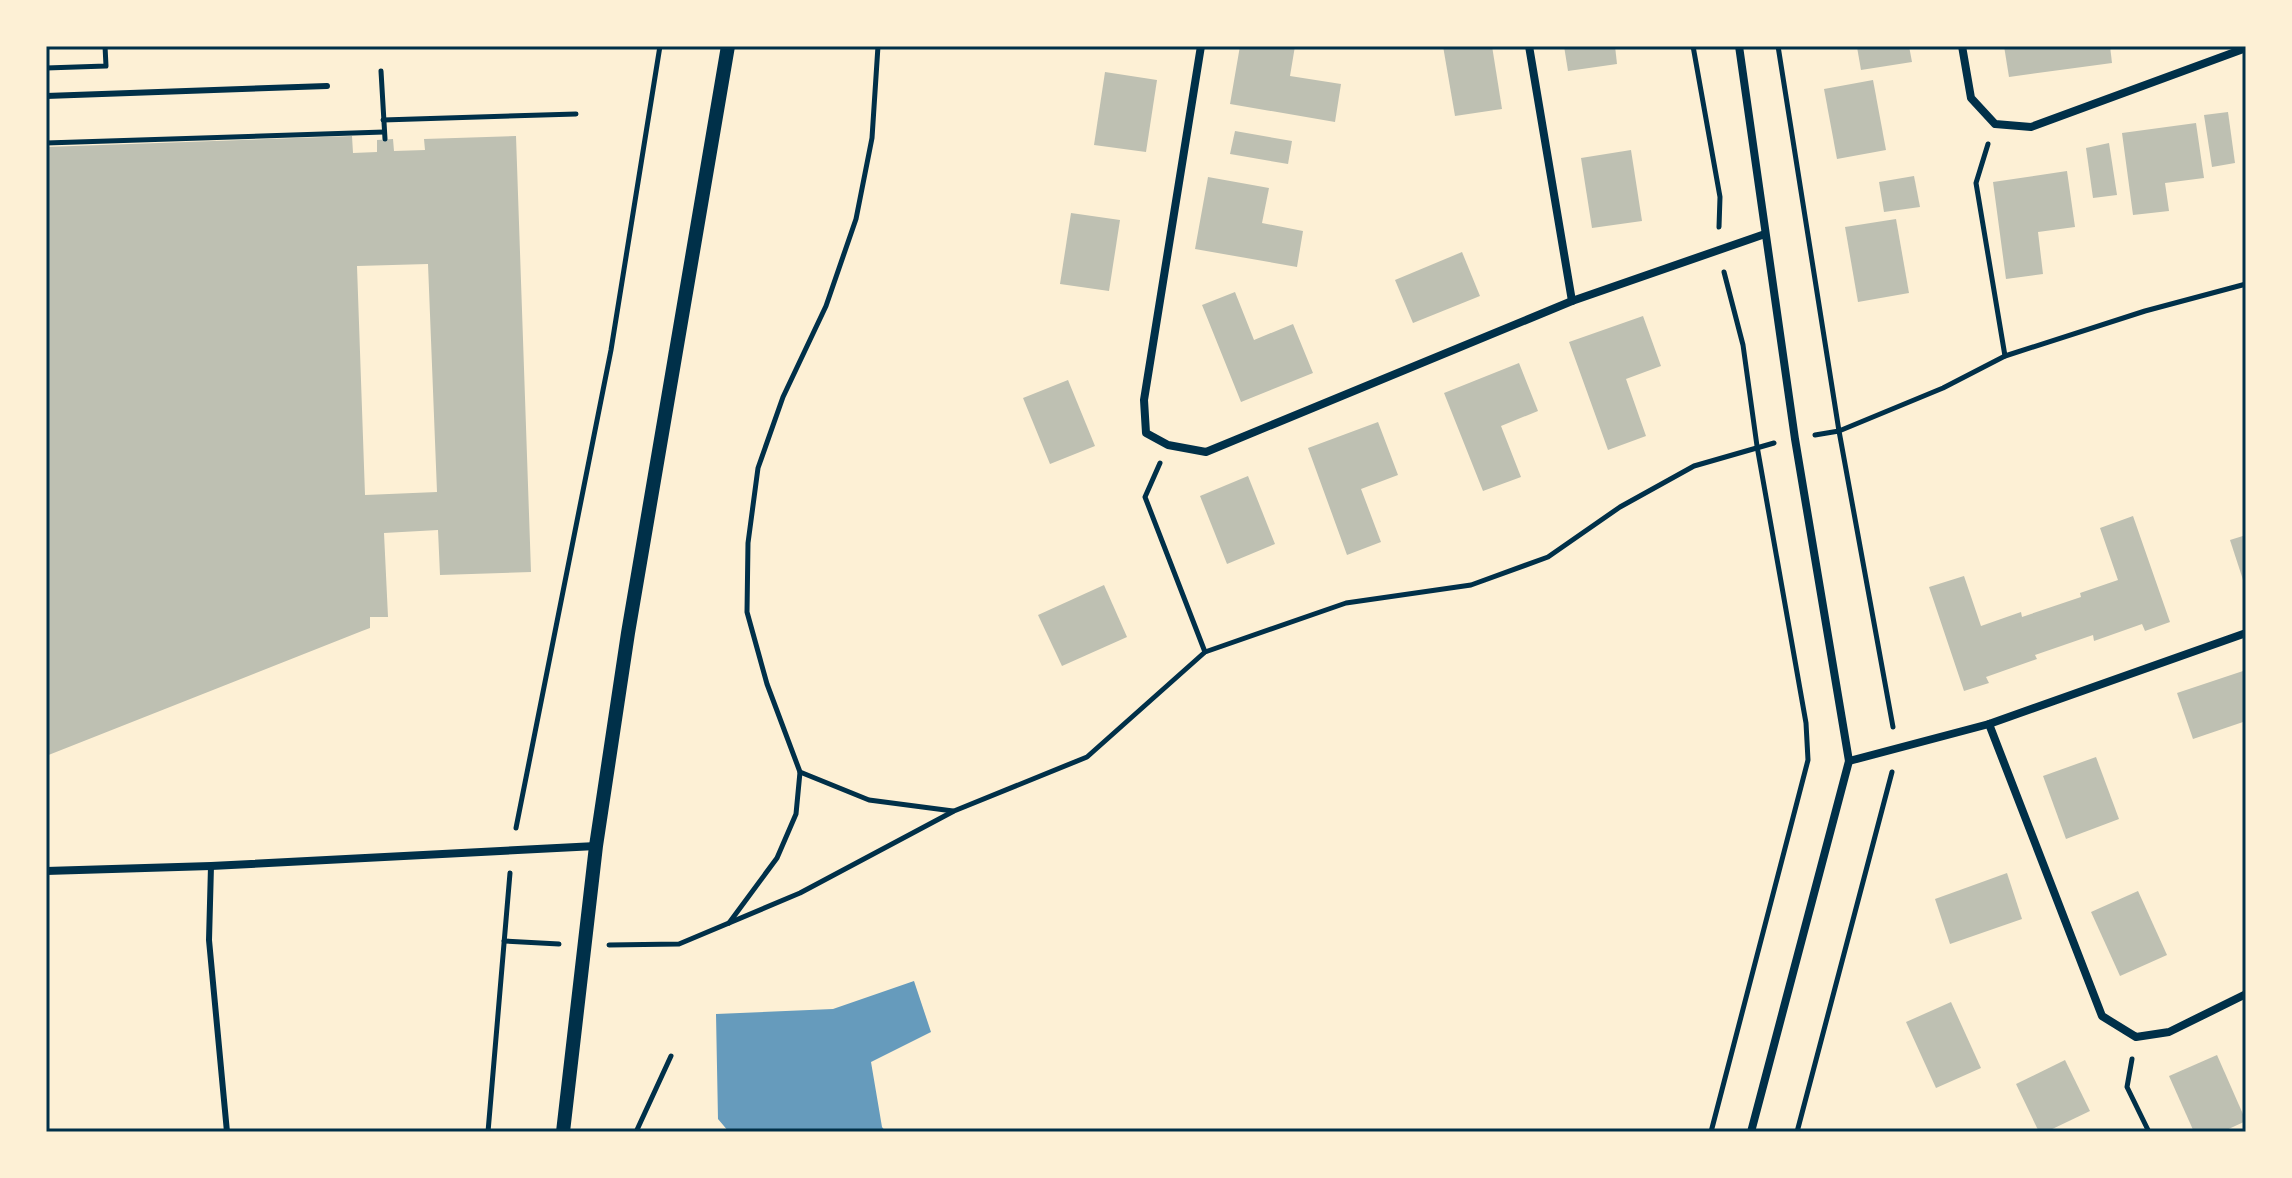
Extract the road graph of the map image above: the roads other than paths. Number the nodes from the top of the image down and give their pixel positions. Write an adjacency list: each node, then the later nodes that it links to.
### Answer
1 (728, 46): 14 (street)
2 (1201, 46): 10 (street)
3 (1529, 46): 10 (street)
4 (1739, 46): 9 (street)
5 (1962, 46): 6 (street)
6 (2246, 48)
7 (327, 86): 8 (lane)
8 (46, 96)
9 (1765, 234): 10 (street); 13 (street)
10 (1572, 301)
11 (2246, 633): 12 (street)
12 (1989, 724): 13 (street); 17 (street)
13 (1849, 761): 20 (street)
14 (596, 846): 15 (street); 19 (street)
15 (211, 866): 16 (street); 18 (lane)
16 (46, 871)
17 (2246, 994)
18 (227, 1132)
19 (563, 1132)
20 (1751, 1132)

